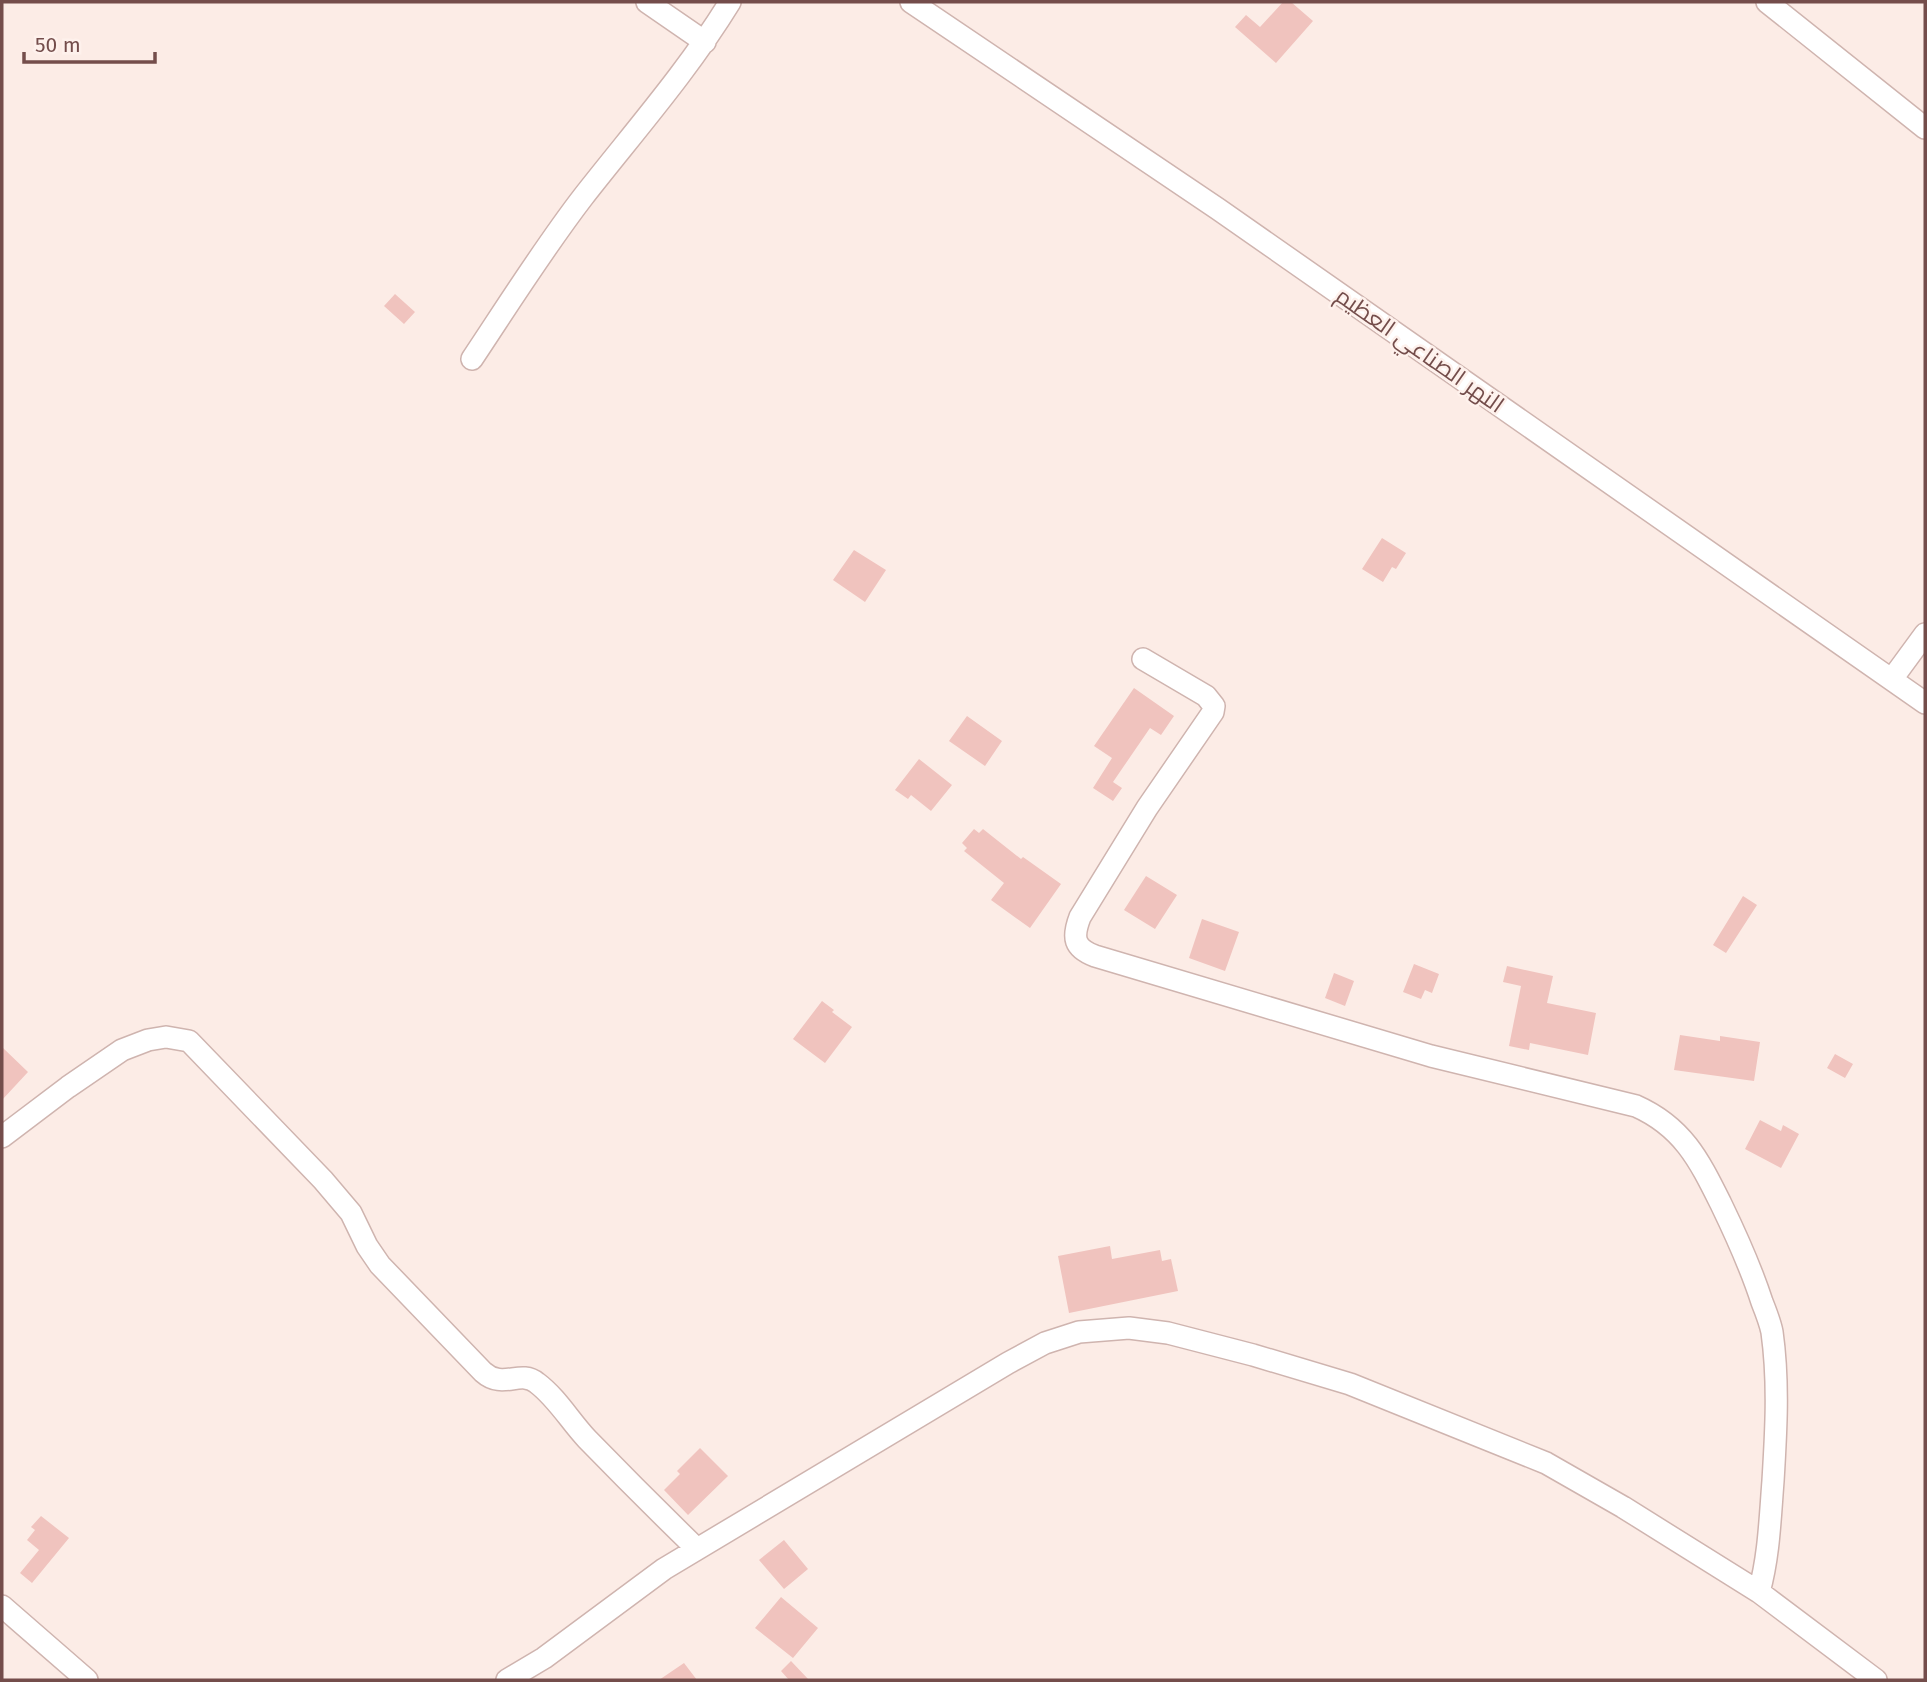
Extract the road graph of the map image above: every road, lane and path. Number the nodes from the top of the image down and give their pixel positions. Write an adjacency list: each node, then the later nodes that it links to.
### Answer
1 (647, 2): 5 (street)
2 (730, 2): 5 (street)
3 (911, 2): 10 (street, النهر الصناعي العظيم)
4 (1767, 2): 6 (street)
5 (705, 42): 7 (street)
6 (1925, 128)
7 (472, 359)
8 (1925, 634): 10 (street)
9 (1143, 659): 14 (street)
10 (1892, 679): 11 (street, النهر الصناعي العظيم)
11 (1925, 703)
12 (2, 1137): 13 (street)
13 (697, 1549): 14 (street); 17 (street)
14 (1759, 1592): 18 (street)
15 (2, 1606): 16 (street)
16 (86, 1680)
17 (507, 1680)
18 (1876, 1680)

